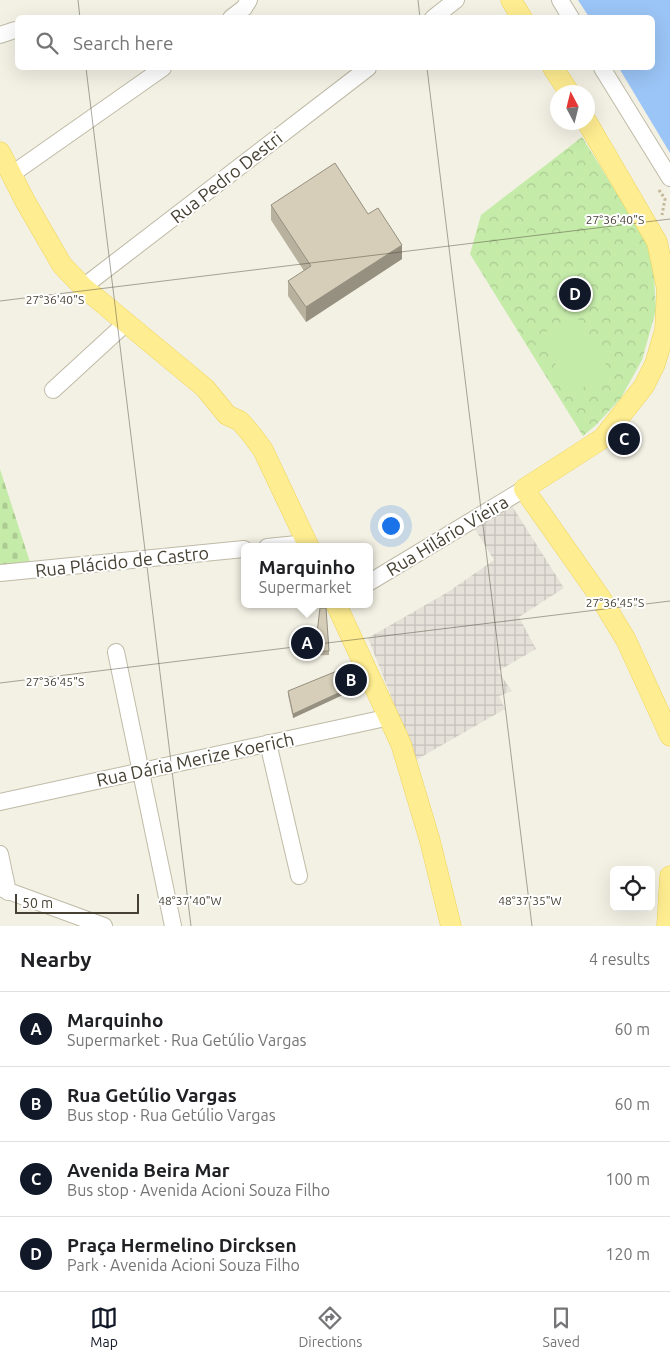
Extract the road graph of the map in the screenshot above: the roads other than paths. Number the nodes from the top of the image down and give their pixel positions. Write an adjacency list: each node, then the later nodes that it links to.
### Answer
1 (249, 0): 5 (street)
2 (511, 0): 7 (main road)
3 (560, 0): 8 (street)
4 (452, 3): 6 (street)
5 (235, 15)
6 (437, 15)
7 (520, 15)
8 (569, 15)
9 (160, 70): 16 (street)
10 (365, 70): 18 (street, Rua Pedro Destri)
11 (554, 70): 13 (main road)
12 (603, 70): 17 (street)
13 (564, 85)
14 (592, 130): 21 (main road)
15 (0, 152): 16 (main road)
16 (12, 174): 18 (main road)
17 (662, 180)
18 (84, 287): 19 (main road)
19 (126, 323): 20 (street); 22 (main road)
20 (54, 390)
21 (524, 489): 25 (street, Rua Hilário Vieira); 29 (main road)
22 (307, 543)
23 (241, 549): 24 (street, Rua Plácido de Castro)
24 (0, 573)
25 (373, 580)
26 (338, 608): 28 (main road)
27 (116, 652): 31 (street)
28 (390, 717): 30 (street, Rua Dária Merize Koerich); 39 (main road)
29 (670, 736)
30 (268, 744): 31 (street, Rua Dária Merize Koerich); 34 (street)
31 (141, 771): 32 (street, Rua Dária Merize Koerich); 38 (street)
32 (0, 802)
33 (0, 854): 36 (street)
34 (299, 876)
35 (670, 876): 40 (main road)
36 (4, 890): 37 (street)
37 (102, 926)
38 (174, 926)
39 (451, 926)
40 (667, 926)

